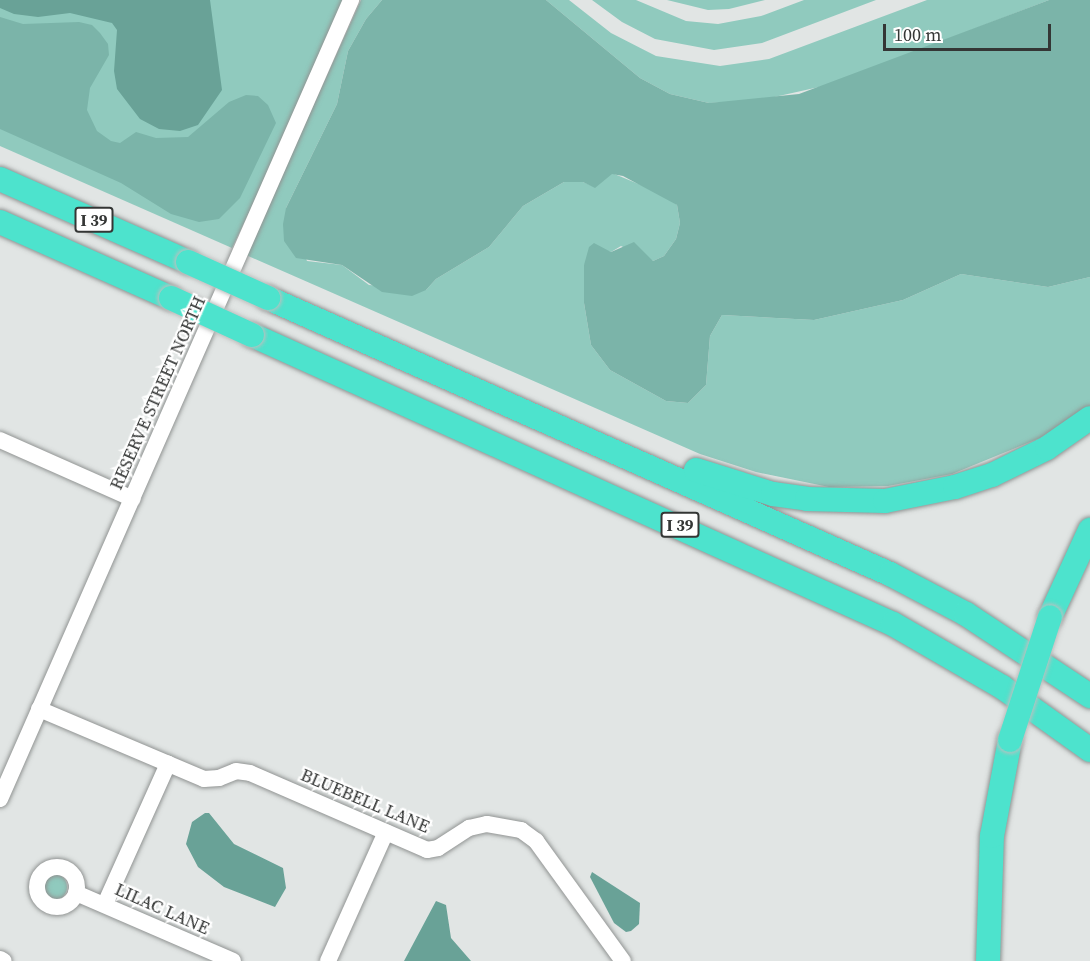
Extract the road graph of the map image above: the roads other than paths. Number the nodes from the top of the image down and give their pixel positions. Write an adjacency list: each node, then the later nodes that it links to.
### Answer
1 (351, 1): 7 (street, RESERVE STREET NORTH)
2 (0, 178): 4 (highway, I 39, bridge)
3 (0, 222): 14 (highway, I 39, bridge)
4 (519, 409): 5 (highway); 11 (highway, I 39)
5 (1090, 418)
6 (0, 440): 7 (street)
7 (133, 499): 12 (street, RESERVE STREET NORTH)
8 (1090, 530): 10 (highway)
9 (1090, 558): 10 (highway)
10 (1054, 622): 13 (highway)
11 (1090, 696)
12 (39, 710): 15 (street, BLUEBELL LANE); 16 (street, RESERVE STREET NORTH)
13 (1015, 743): 25 (highway); 26 (highway)
14 (1090, 750)
15 (168, 764): 17 (street, BLUEBELL LANE); 19 (street)
16 (0, 799)
17 (386, 832): 23 (street); 24 (street, BLUEBELL LANE)
18 (76, 893): 19 (street, LILAC LANE)
19 (105, 904): 22 (street, LILAC LANE)
20 (0, 959): 21 (street)
21 (4, 961)
22 (232, 961)
23 (328, 961)
24 (623, 961)
25 (988, 961)
26 (1003, 961)

